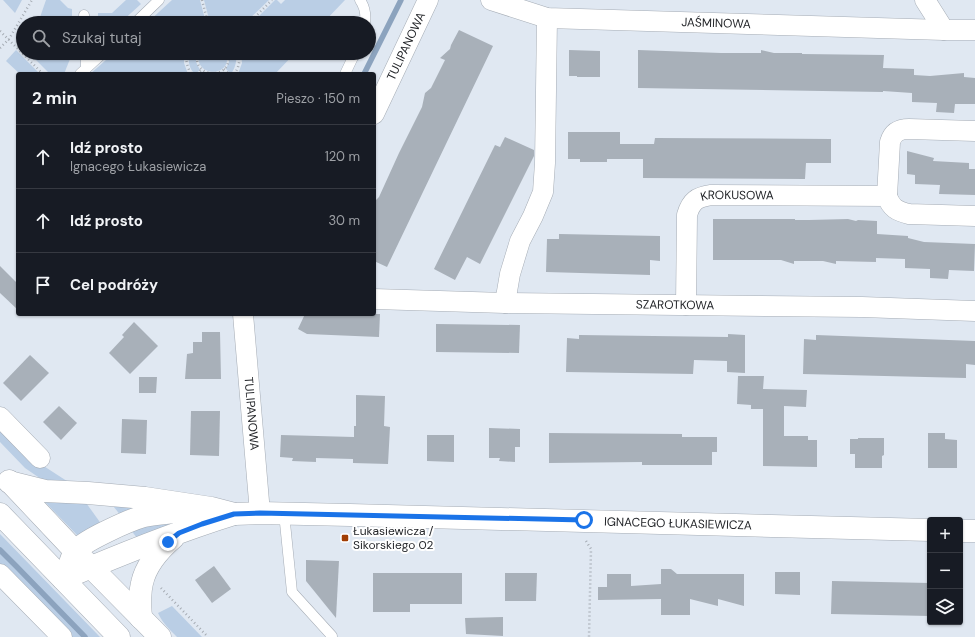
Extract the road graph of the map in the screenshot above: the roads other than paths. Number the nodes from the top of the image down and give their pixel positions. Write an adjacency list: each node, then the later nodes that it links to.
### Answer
1 (159, 0): 6 (lane)
2 (360, 0): 7 (lane)
3 (428, 0): 16 (street, TULIPANOWA)
4 (491, 0): 8 (street, JAŚMINOWA)
5 (925, 0): 9 (street)
6 (142, 16)
7 (366, 16)
8 (547, 18): 9 (street, JAŚMINOWA); 21 (street)
9 (944, 30): 10 (street, JAŚMINOWA)
10 (975, 30)
11 (85, 60): 14 (lane)
12 (95, 60): 14 (lane)
13 (352, 60): 15 (lane)
14 (83, 71)
15 (346, 72)
16 (376, 110)
17 (975, 131): 18 (street)
18 (887, 196): 19 (street); 22 (street, KROKUSOWA)
19 (975, 216)
20 (376, 299): 21 (street, SZAROTKOWA)
21 (505, 304): 22 (street, SZAROTKOWA)
22 (686, 305): 23 (street, SZAROTKOWA)
23 (975, 311)
24 (243, 316): 29 (street, TULIPANOWA)
25 (0, 417): 26 (street)
26 (40, 458)
27 (5, 477): 28 (street); 37 (street)
28 (211, 508): 32 (street); 37 (street)
29 (260, 513): 30 (street, IGNACEGO ŁUKASIEWICZA); 32 (street, IGNACEGO ŁUKASIEWICZA)
30 (284, 513): 33 (street, IGNACEGO ŁUKASIEWICZA); 42 (lane)
31 (0, 514): 40 (street)
32 (234, 514): 36 (street)
33 (927, 530)
34 (963, 531): 35 (street)
35 (975, 531)
36 (179, 533): 38 (street); 41 (street)
37 (75, 551): 38 (street); 40 (street)
38 (91, 567): 40 (street); 41 (street)
39 (0, 574): 43 (street)
40 (63, 579): 44 (street)
41 (141, 618): 45 (street)
42 (332, 636)
43 (62, 637)
44 (119, 637)
45 (160, 637)

